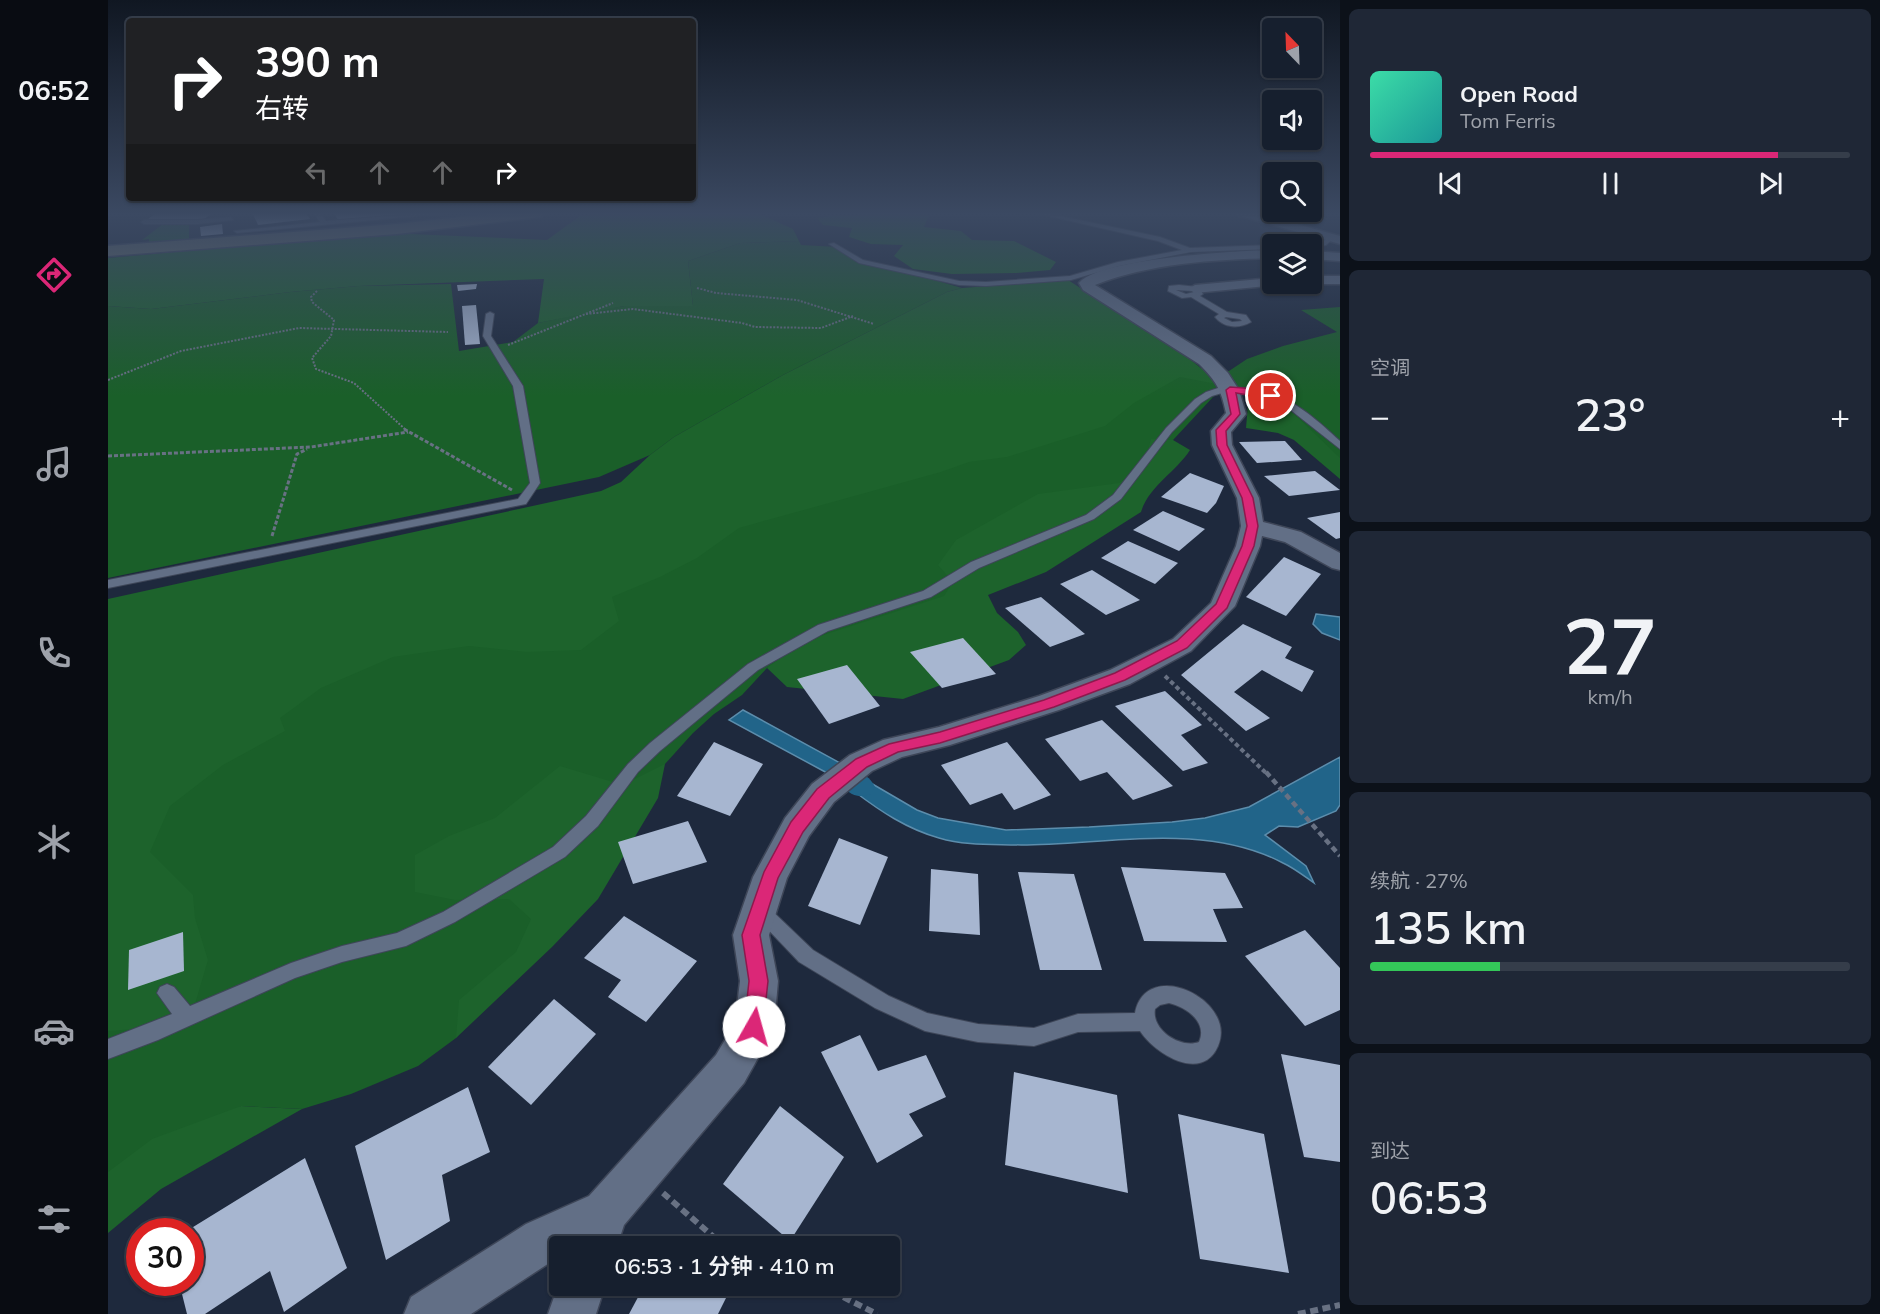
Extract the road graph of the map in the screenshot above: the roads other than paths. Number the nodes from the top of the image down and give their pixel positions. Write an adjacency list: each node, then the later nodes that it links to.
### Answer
1 (914, 273): 2 (lane)
2 (1087, 273)
3 (1115, 273): 10 (street)
4 (1322, 280): 5 (street)
5 (1340, 280)
6 (1262, 283): 7 (street)
7 (1195, 293): 9 (lane)
8 (490, 314): 14 (lane)
9 (1225, 314)
10 (1230, 390): 11 (lane); 12 (street); 17 (lane)
11 (1340, 446)
12 (1252, 526): 13 (street); 15 (street)
13 (1340, 563)
14 (108, 584)
15 (759, 910): 18 (lane); 20 (street)
16 (167, 993): 17 (lane)
17 (186, 1017): 19 (lane)
18 (1146, 1022)
19 (108, 1049)
20 (599, 1229): 22 (street)
21 (578, 1296): 23 (street)
22 (428, 1314)
23 (572, 1314)

